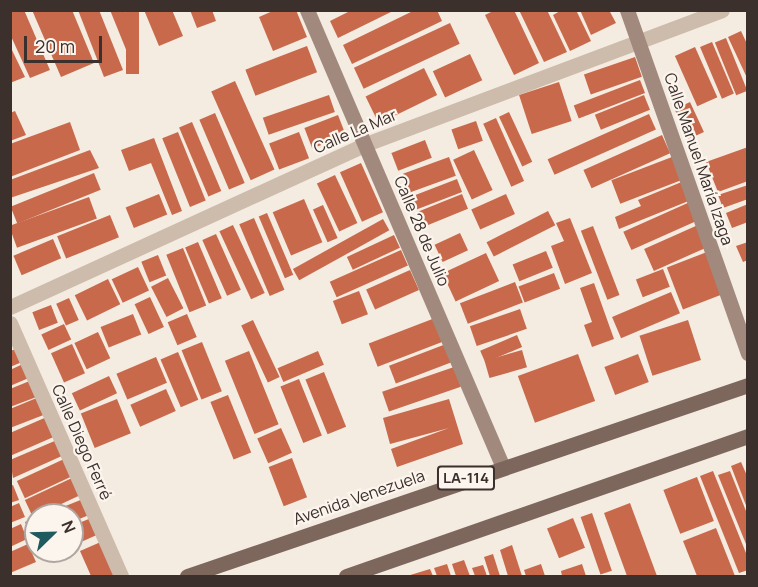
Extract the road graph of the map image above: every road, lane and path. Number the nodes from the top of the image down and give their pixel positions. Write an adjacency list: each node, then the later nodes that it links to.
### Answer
1 (307, 10): 5 (street, Calle 28 de Julio)
2 (627, 10): 4 (street, Calle Manuel María Izaga)
3 (722, 10): 4 (street, Calle La Mar)
4 (639, 40): 5 (street, Calle La Mar); 8 (street, Calle Manuel María Izaga)
5 (366, 144): 6 (street, Calle La Mar); 11 (street, Calle 28 de Julio)
6 (10, 307)
7 (10, 323): 12 (street, Calle Diego Ferré)
8 (747, 353)
9 (747, 385): 11 (main road, Avenida Venezuela / LA-114)
10 (747, 436): 14 (main road)
11 (502, 466): 13 (main road, Avenida Venezuela / LA-114)
12 (122, 576)
13 (187, 576)
14 (346, 576)

